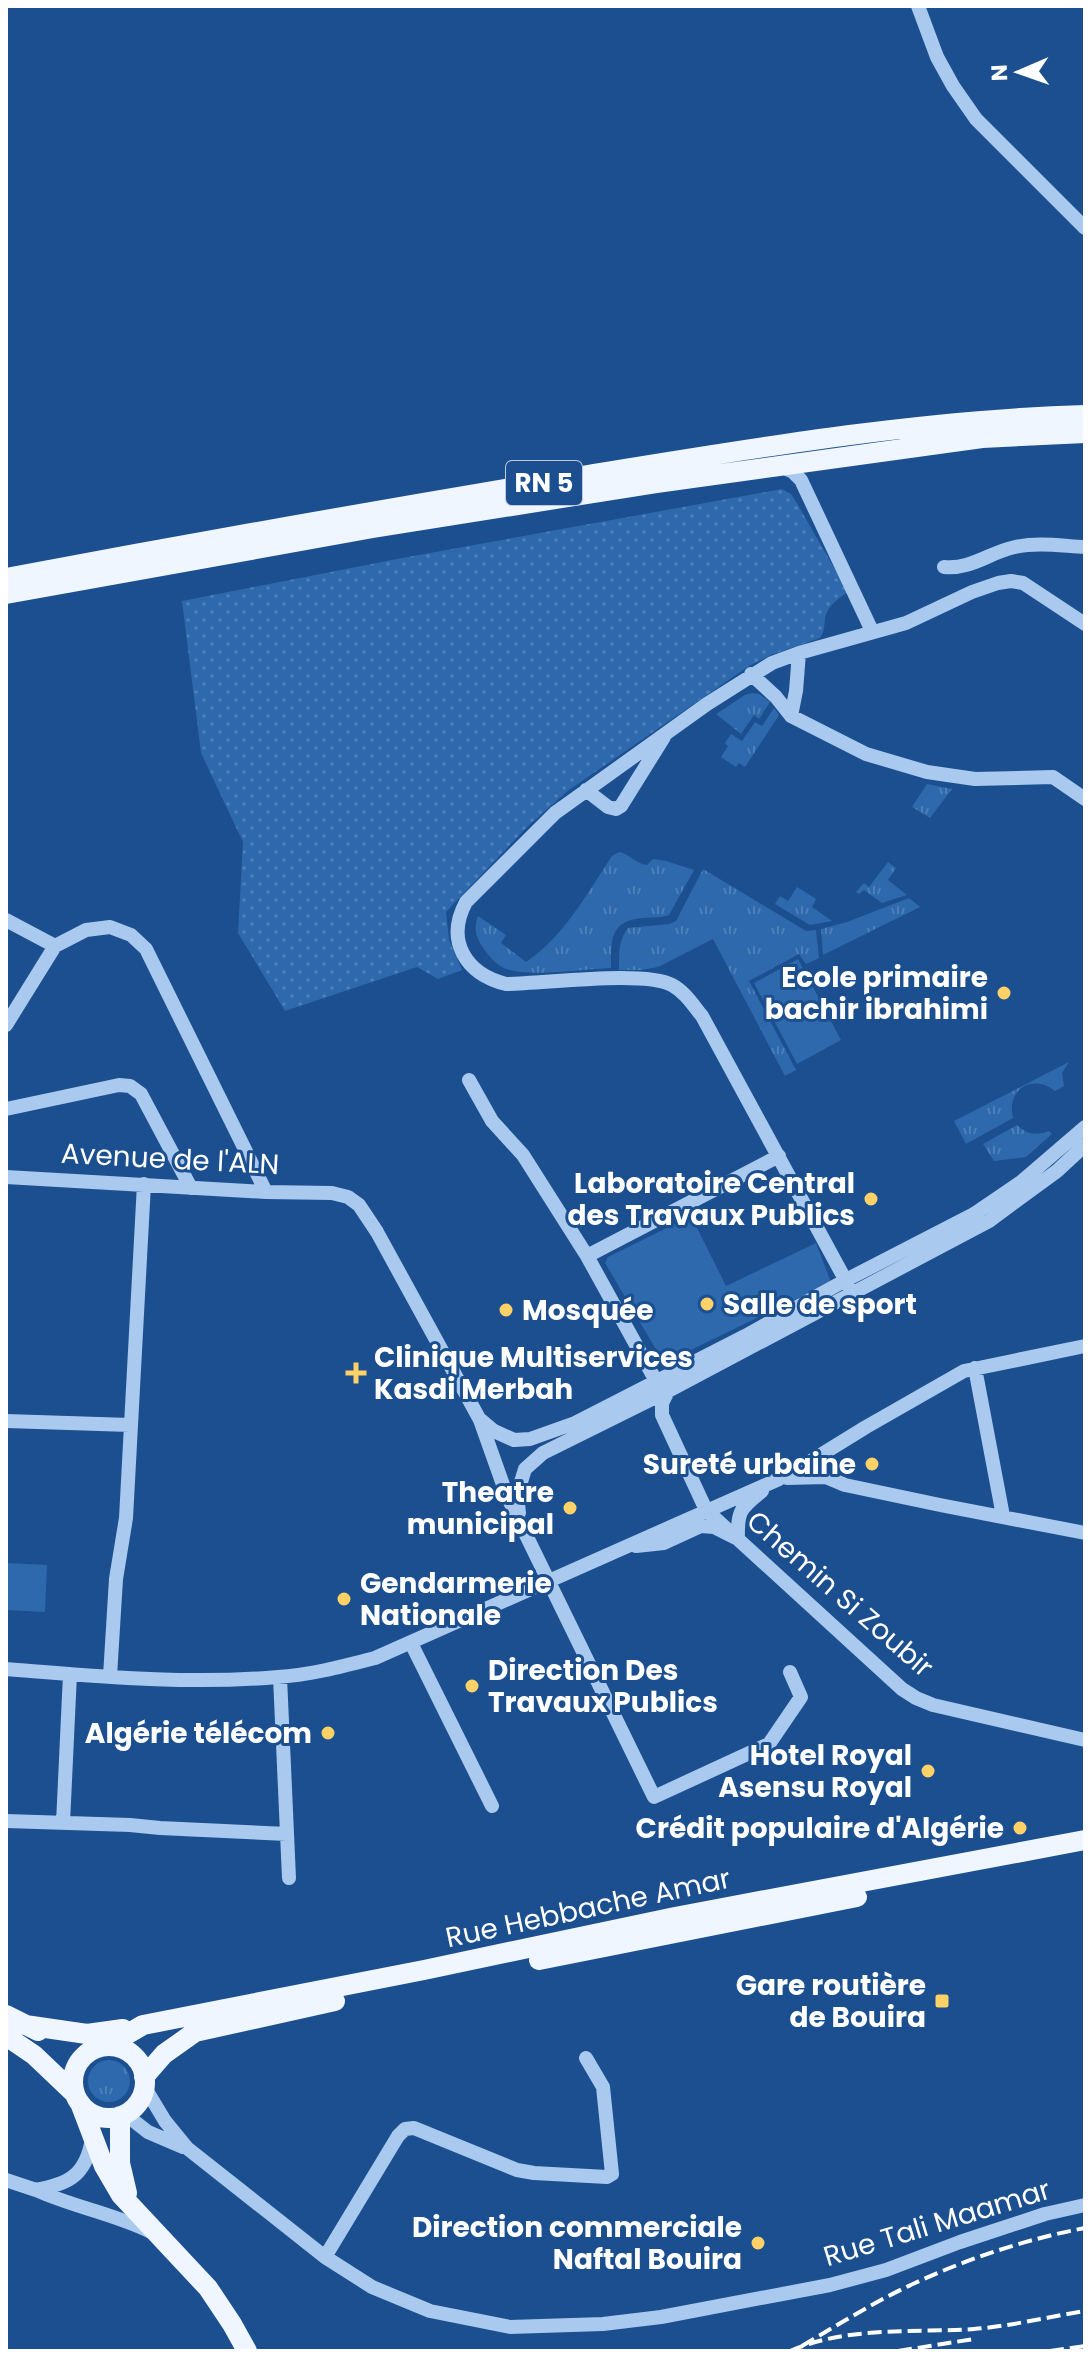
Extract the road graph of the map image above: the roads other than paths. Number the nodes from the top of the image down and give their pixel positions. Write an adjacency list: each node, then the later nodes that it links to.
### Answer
1 (918, 6): 2 (street)
2 (1085, 228)
3 (1085, 415): 10 (main road, RN 5)
4 (1085, 433): 5 (main road, RN 5)
5 (812, 462): 6 (main road, RN 5); 7 (street)
6 (780, 466): 7 (street); 11 (main road, RN 5)
7 (801, 480): 13 (street)
8 (1085, 547): 9 (street)
9 (944, 567)
10 (6, 578)
11 (6, 594)
12 (1085, 624): 13 (street)
13 (872, 631): 14 (street)
14 (799, 653): 15 (street); 16 (street)
15 (751, 674): 16 (street); 17 (street)
16 (791, 716): 19 (street)
17 (667, 732): 18 (street); 18 (street)
18 (586, 790): 28 (street)
19 (1085, 799)
20 (6, 920): 21 (street)
21 (55, 946): 22 (street); 33 (street)
22 (6, 1025)
23 (469, 1080): 34 (street)
24 (6, 1109): 32 (street)
25 (1085, 1127): 35 (street)
26 (1085, 1145): 29 (street)
27 (1085, 1154): 29 (street)
28 (779, 1156): 34 (street); 35 (street)
29 (1057, 1171): 35 (street)
30 (6, 1177): 31 (street, Avenue de l'ALN)
31 (144, 1184): 32 (street, Avenue de l'ALN); 41 (street)
32 (191, 1188): 33 (street, Avenue de l'ALN)
33 (266, 1192): 39 (street, Avenue de l'ALN)
34 (587, 1256): 38 (street)
35 (849, 1287): 38 (street)
36 (1085, 1346): 37 (street)
37 (975, 1368): 45 (street); 49 (street)
38 (662, 1386): 42 (street); 44 (street); 46 (street)
39 (480, 1420): 42 (street); 43 (street)
40 (6, 1421): 41 (street)
41 (130, 1425): 61 (street)
42 (514, 1440): 43 (street); 44 (street)
43 (496, 1462): 44 (street); 50 (street)
44 (525, 1469): 50 (street)
45 (779, 1479): 47 (street); 48 (street); 49 (street)
46 (697, 1490): 48 (street); 52 (street)
47 (741, 1508): 48 (street); 54 (street)
48 (711, 1515): 51 (street); 52 (street); 54 (street, Chemin Si Zoubir)
49 (1003, 1516): 53 (street)
50 (520, 1522): 56 (street)
51 (701, 1526): 54 (street); 55 (street)
52 (669, 1527): 55 (street)
53 (1085, 1533)
54 (738, 1539): 63 (street, Chemin Si Zoubir)
55 (627, 1546): 56 (street)
56 (548, 1579): 57 (street); 59 (street)
57 (411, 1643): 62 (street); 64 (street)
58 (6, 1669): 60 (street)
59 (790, 1672)
60 (70, 1674): 61 (street); 66 (street)
61 (110, 1676): 62 (street)
62 (280, 1677): 67 (street)
63 (1085, 1740)
64 (492, 1806)
65 (6, 1821): 66 (street)
66 (63, 1823): 67 (street)
67 (287, 1834): 70 (street)
68 (1085, 1840): 73 (main road, Rue Hebbache Amar)
69 (1085, 1852): 77 (main road, Rue Hebbache Amar)
70 (289, 1878)
71 (6, 2015): 72 (main road)
72 (25, 2025): 73 (main road); 75 (main road)
73 (143, 2025): 75 (main road, Rue Hebbache Amar)
74 (6, 2036): 78 (main road)
75 (103, 2046): 77 (main road); 78 (main road)
76 (586, 2058): 87 (street)
77 (144, 2082): 79 (main road); 81 (street)
78 (77, 2099): 79 (main road); 80 (main road)
79 (122, 2115): 81 (street); 85 (main road)
80 (93, 2135): 83 (street); 85 (main road)
81 (187, 2148): 87 (street, Rue Tali Maamar)
82 (6, 2180): 83 (street)
83 (36, 2190): 86 (street)
84 (1085, 2205): 87 (street, Rue Tali Maamar)
85 (133, 2208): 86 (main road)
86 (156, 2234): 88 (main road)
87 (325, 2257)
88 (247, 2351)

